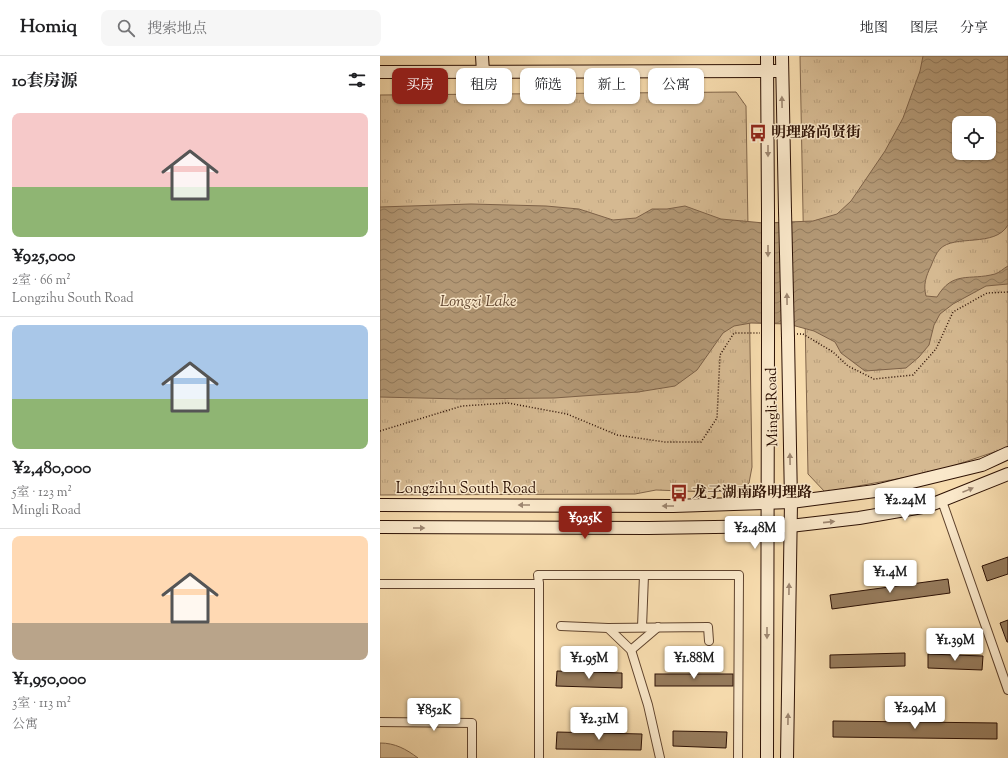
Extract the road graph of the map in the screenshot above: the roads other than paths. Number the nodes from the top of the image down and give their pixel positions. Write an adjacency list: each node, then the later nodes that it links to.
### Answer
1 (482, 56): 4 (street)
2 (767, 56): 5 (street, Mingli Road)
3 (782, 56): 6 (street, Mingli Road)
4 (483, 68)
5 (767, 70): 6 (street); 9 (street); 13 (street, Mingli Road, one-way to 13, bridge)
6 (782, 70): 14 (street, Mingli Road, one-way to 6, bridge)
7 (380, 72): 8 (street)
8 (456, 72)
9 (512, 72)
10 (1008, 453): 14 (street, Longzihu South Road)
11 (1008, 474): 12 (street, one-way to 11)
12 (942, 501): 17 (street, one-way to 12); 28 (street)
13 (769, 502): 14 (street, Longzihu South Road); 15 (street, Longzihu South Road, one-way to 15); 16 (street, Mingli Road)
14 (791, 502): 17 (street, Mingli Road)
15 (380, 505)
16 (767, 526): 17 (street); 18 (street, one-way to 16); 34 (street, Mingli Road, one-way to 34)
17 (790, 526): 35 (street, Mingli Road, one-way to 17)
18 (380, 528)
19 (644, 575): 21 (street); 25 (street); 33 (street)
20 (380, 584): 21 (street)
21 (539, 584): 31 (street)
22 (561, 626): 24 (street)
23 (658, 627): 25 (street); 26 (street); 27 (street)
24 (608, 628): 25 (street); 27 (street)
25 (642, 628)
26 (709, 641)
27 (631, 650): 32 (street)
28 (1008, 690)
29 (380, 722): 30 (street)
30 (472, 758)
31 (539, 758)
32 (660, 758)
33 (738, 758)
34 (767, 758)
35 (787, 758)

